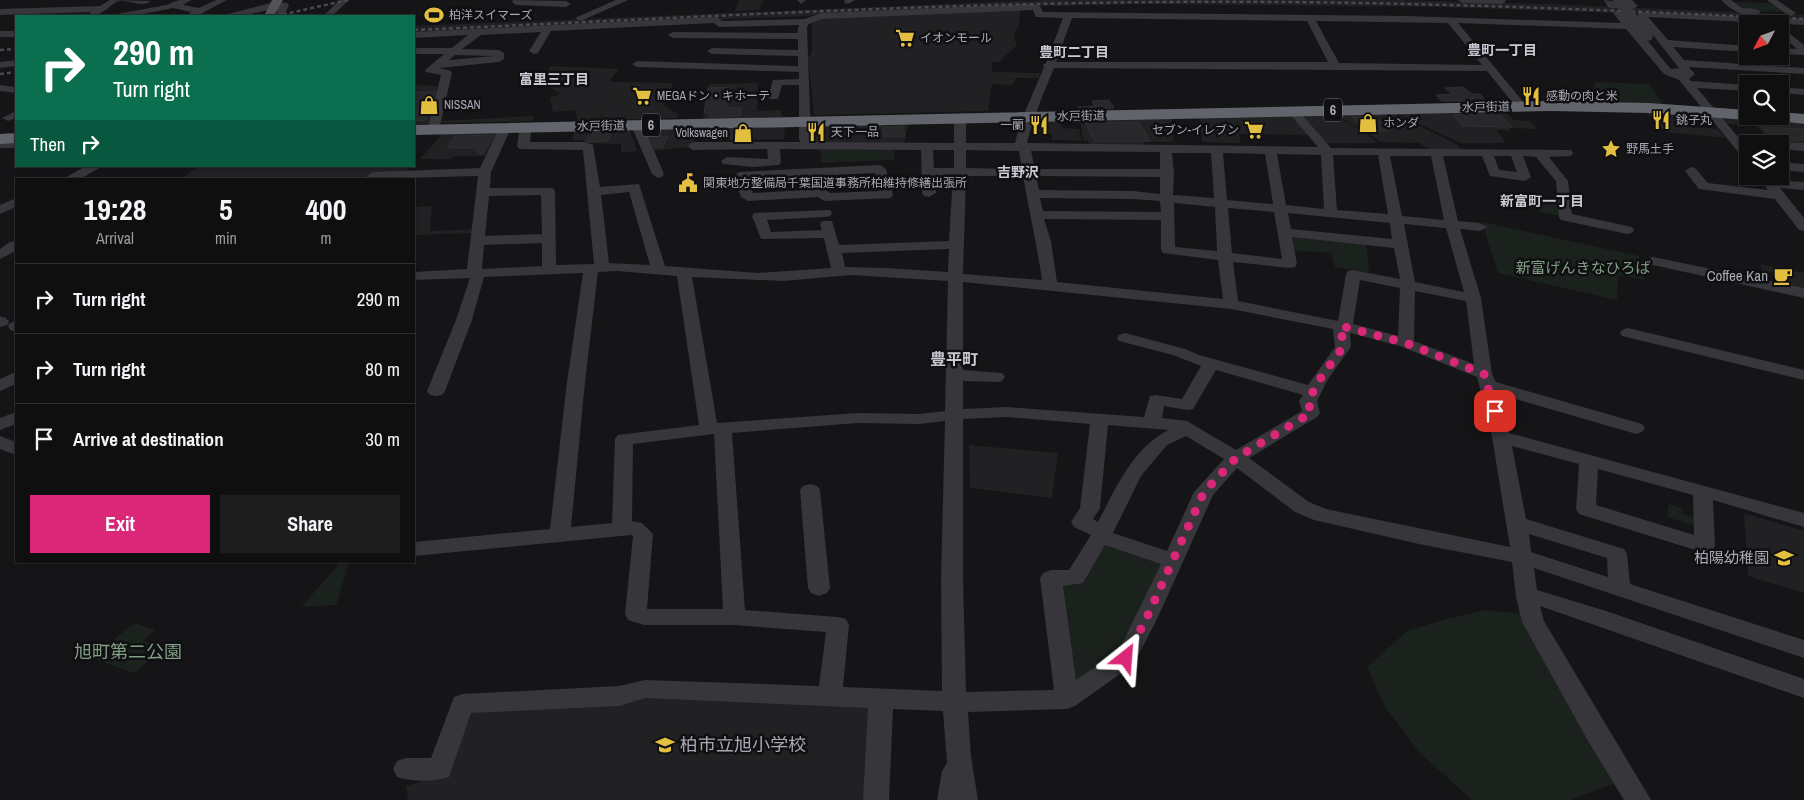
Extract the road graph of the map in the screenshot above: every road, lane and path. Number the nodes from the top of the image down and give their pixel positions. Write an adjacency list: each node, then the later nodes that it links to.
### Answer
1 (116, 0): 19 (street)
2 (123, 0): 3 (street)
3 (150, 0): 18 (street); 19 (street)
4 (187, 0): 18 (street)
5 (224, 0): 20 (street)
6 (345, 0): 32 (street)
7 (624, 0): 34 (street)
8 (1462, 0): 14 (street)
9 (1608, 0): 11 (street)
10 (1618, 0): 44 (street, bridge)
11 (1628, 0)
12 (1725, 0): 24 (street)
13 (1771, 0): 24 (street)
14 (1502, 1)
15 (276, 2): 22 (street); 30 (main road); 31 (street)
16 (516, 2): 17 (street)
17 (566, 4)
18 (175, 5): 20 (street); 27 (street)
19 (101, 8): 21 (street); 26 (street)
20 (200, 11): 28 (street)
21 (0, 12)
22 (260, 12): 29 (street)
23 (1618, 13): 41 (street)
24 (1792, 13): 25 (street)
25 (1804, 14)
26 (91, 15)
27 (125, 15)
28 (192, 15)
29 (238, 15)
30 (270, 15)
31 (280, 15)
32 (328, 15)
33 (1069, 15): 35 (street); 36 (street); 69 (street)
34 (580, 18)
35 (1310, 18): 37 (street); 70 (street)
36 (810, 20): 43 (street); 52 (street)
37 (1451, 20): 41 (street); 72 (street)
38 (1739, 20): 44 (street)
39 (1789, 22): 40 (street)
40 (1804, 22)
41 (1629, 25): 44 (street); 75 (street)
42 (1668, 26): 44 (street)
43 (547, 28): 45 (street); 58 (street)
44 (1648, 30): 54 (street); 75 (street)
45 (478, 32): 50 (street); 57 (street)
46 (1789, 32): 47 (street)
47 (1797, 33)
48 (0, 34): 49 (street)
49 (15, 34)
50 (415, 35)
51 (673, 35): 52 (street)
52 (802, 36): 62 (street)
53 (1789, 38): 61 (street)
54 (1664, 43): 55 (street); 66 (street)
55 (1739, 48)
56 (415, 50): 57 (street)
57 (453, 51): 67 (street); 67 (street)
58 (534, 51)
59 (712, 51): 62 (street)
60 (1789, 51): 61 (street)
61 (1804, 51)
62 (802, 53): 74 (street)
63 (15, 56): 64 (street)
64 (0, 58)
65 (15, 63): 68 (street)
66 (1681, 63): 73 (street); 75 (street)
67 (437, 64): 96 (street)
68 (0, 65)
69 (1048, 65): 70 (street); 86 (street)
70 (1335, 65): 72 (street)
71 (638, 68): 74 (street)
72 (1489, 68): 82 (street)
73 (1804, 71)
74 (804, 76): 81 (street); 90 (street)
75 (1685, 81): 76 (street); 84 (street)
76 (1739, 87)
77 (0, 88): 78 (street)
78 (15, 90)
79 (1789, 91): 80 (street)
80 (1804, 92)
81 (774, 98)
82 (1521, 106): 83 (highway, 水戸街道 / 6); 84 (highway, 水戸街道 / 6)
83 (1293, 111): 86 (highway, 水戸街道 / 6); 115 (street)
84 (1710, 112): 85 (highway, 水戸街道 / 6); 101 (street)
85 (1739, 114)
86 (1028, 117): 87 (highway, 水戸街道 / 6); 110 (street)
87 (960, 118): 90 (highway, 水戸街道 / 6); 108 (street)
88 (1789, 118): 89 (highway)
89 (1804, 119)
90 (804, 121): 91 (highway, 水戸街道 / 6); 122 (street)
91 (696, 124): 92 (highway, 水戸街道 / 6); 105 (street)
92 (637, 125): 93 (highway, 水戸街道 / 6); 132 (street)
93 (529, 127): 94 (highway, 水戸街道 / 6); 140 (street)
94 (505, 128): 96 (highway, 水戸街道 / 6); 128 (street)
95 (415, 130): 96 (highway, 水戸街道 / 6)
96 (433, 130)
97 (0, 133): 98 (street)
98 (15, 133)
99 (15, 138): 100 (highway)
100 (0, 139)
101 (1734, 140): 102 (street); 109 (street)
102 (1739, 141)
103 (0, 144): 104 (street)
104 (15, 144)
105 (773, 145): 122 (street); 123 (street)
106 (927, 145): 108 (street); 122 (street); 129 (street)
107 (1789, 145): 111 (street)
108 (960, 146): 110 (street); 130 (street)
109 (1739, 146)
110 (1022, 147): 112 (street); 133 (street)
111 (1804, 147)
112 (1166, 149): 113 (street); 131 (street)
113 (1218, 150): 114 (street); 147 (street)
114 (1270, 150): 115 (street); 148 (street)
115 (1327, 151): 116 (street); 151 (street)
116 (1383, 152): 117 (street); 154 (street)
117 (1436, 152): 118 (street); 155 (street)
118 (1486, 152): 119 (street); 119 (street)
119 (1516, 152): 120 (street)
120 (1540, 152): 121 (street); 158 (street)
121 (1567, 152)
122 (817, 158): 141 (street); 141 (street); 141 (street)
123 (727, 161)
124 (95, 167): 134 (street)
125 (1789, 167): 126 (street)
126 (1804, 168)
127 (1691, 171): 144 (street)
128 (485, 172): 135 (street); 139 (street)
129 (929, 172): 130 (street); 142 (street)
130 (960, 172): 133 (street); 166 (street)
131 (1168, 173): 133 (street); 145 (street)
132 (658, 174)
133 (1029, 174): 143 (street)
134 (71, 178)
135 (370, 178)
136 (1789, 183): 138 (street)
137 (1770, 185): 144 (street)
138 (1804, 186)
139 (483, 192): 161 (street); 162 (street)
140 (594, 192): 171 (street); 172 (street)
141 (824, 193): 150 (street)
142 (929, 193)
143 (1034, 194): 145 (street); 152 (street)
144 (1778, 195): 157 (street)
145 (1168, 199): 147 (street); 153 (street)
146 (15, 202): 149 (street)
147 (1222, 204): 148 (street); 169 (street)
148 (1279, 209): 151 (street); 159 (street)
149 (0, 210)
150 (825, 213): 160 (street); 160 (street)
151 (1331, 214): 154 (street)
152 (1037, 215): 153 (street); 180 (street)
153 (1168, 216): 169 (street)
154 (1395, 219): 155 (street); 164 (street)
155 (1452, 224): 156 (street); 182 (street)
156 (1480, 226)
157 (1804, 227)
158 (1627, 230)
159 (1283, 232): 164 (street); 169 (street)
160 (829, 234): 167 (street)
161 (549, 238): 162 (street); 173 (street)
162 (478, 241): 176 (street)
163 (0, 243): 165 (street)
164 (1400, 244): 179 (street)
165 (15, 245): 168 (street)
166 (956, 245): 167 (street); 178 (street)
167 (833, 249): 174 (street)
168 (0, 255)
169 (1225, 256): 183 (street)
170 (1649, 262): 181 (street)
171 (596, 268): 172 (street); 173 (street); 216 (street)
172 (659, 269): 175 (street)
173 (549, 270): 176 (street)
174 (839, 272): 175 (street); 178 (street)
175 (684, 273): 204 (street)
176 (474, 274): 177 (street); 195 (street)
177 (415, 276)
178 (955, 278): 180 (street); 189 (street)
179 (1408, 284): 182 (street); 184 (street); 187 (street)
180 (1050, 286): 183 (street)
181 (1804, 293)
182 (1473, 298): 193 (street)
183 (1231, 304): 184 (street)
184 (1343, 327): 187 (street); 196 (street)
185 (1628, 333): 190 (street)
186 (1125, 338): 188 (street)
187 (1406, 343): 193 (street)
188 (1211, 364): 196 (street); 200 (street)
189 (954, 375): 192 (street); 197 (street)
190 (1804, 375)
191 (15, 377): 194 (street)
192 (996, 377)
193 (1486, 379): 203 (street); 205 (street)
194 (0, 386)
195 (436, 391)
196 (1313, 392): 208 (street)
197 (954, 415): 199 (street); 204 (street); 229 (street)
198 (15, 418): 201 (street)
199 (1100, 418): 200 (street); 215 (street)
200 (1152, 422): 202 (street)
201 (0, 425)
202 (1187, 428): 208 (street); 215 (street)
203 (1636, 428)
204 (716, 429): 214 (street); 223 (street)
205 (1501, 438): 209 (street); 213 (street)
206 (0, 442): 207 (street)
207 (15, 449)
208 (1236, 458): 218 (street); 219 (street)
209 (1589, 460): 211 (street); 211 (street)
210 (810, 490): 221 (street)
211 (1703, 491): 212 (street)
212 (1804, 520)
213 (1517, 523): 218 (street); 220 (street)
214 (622, 529): 216 (street); 223 (street)
215 (1101, 534): 219 (street); 228 (street)
216 (560, 535): 217 (street)
217 (415, 549)
218 (1522, 557): 220 (street); 222 (street)
219 (1172, 560): 228 (street)
220 (1619, 587): 224 (street)
221 (819, 588)
222 (1528, 597): 225 (street); 235 (street)
223 (734, 617): 226 (street)
224 (1804, 649)
225 (1804, 689)
226 (830, 696): 227 (street); 231 (street)
227 (881, 698): 229 (street); 232 (street)
228 (1067, 699): 229 (street)
229 (955, 701): 230 (street)
230 (958, 756): 233 (street); 234 (street)
231 (406, 770)
232 (876, 800)
233 (950, 800)
234 (965, 800)
235 (1638, 800)

